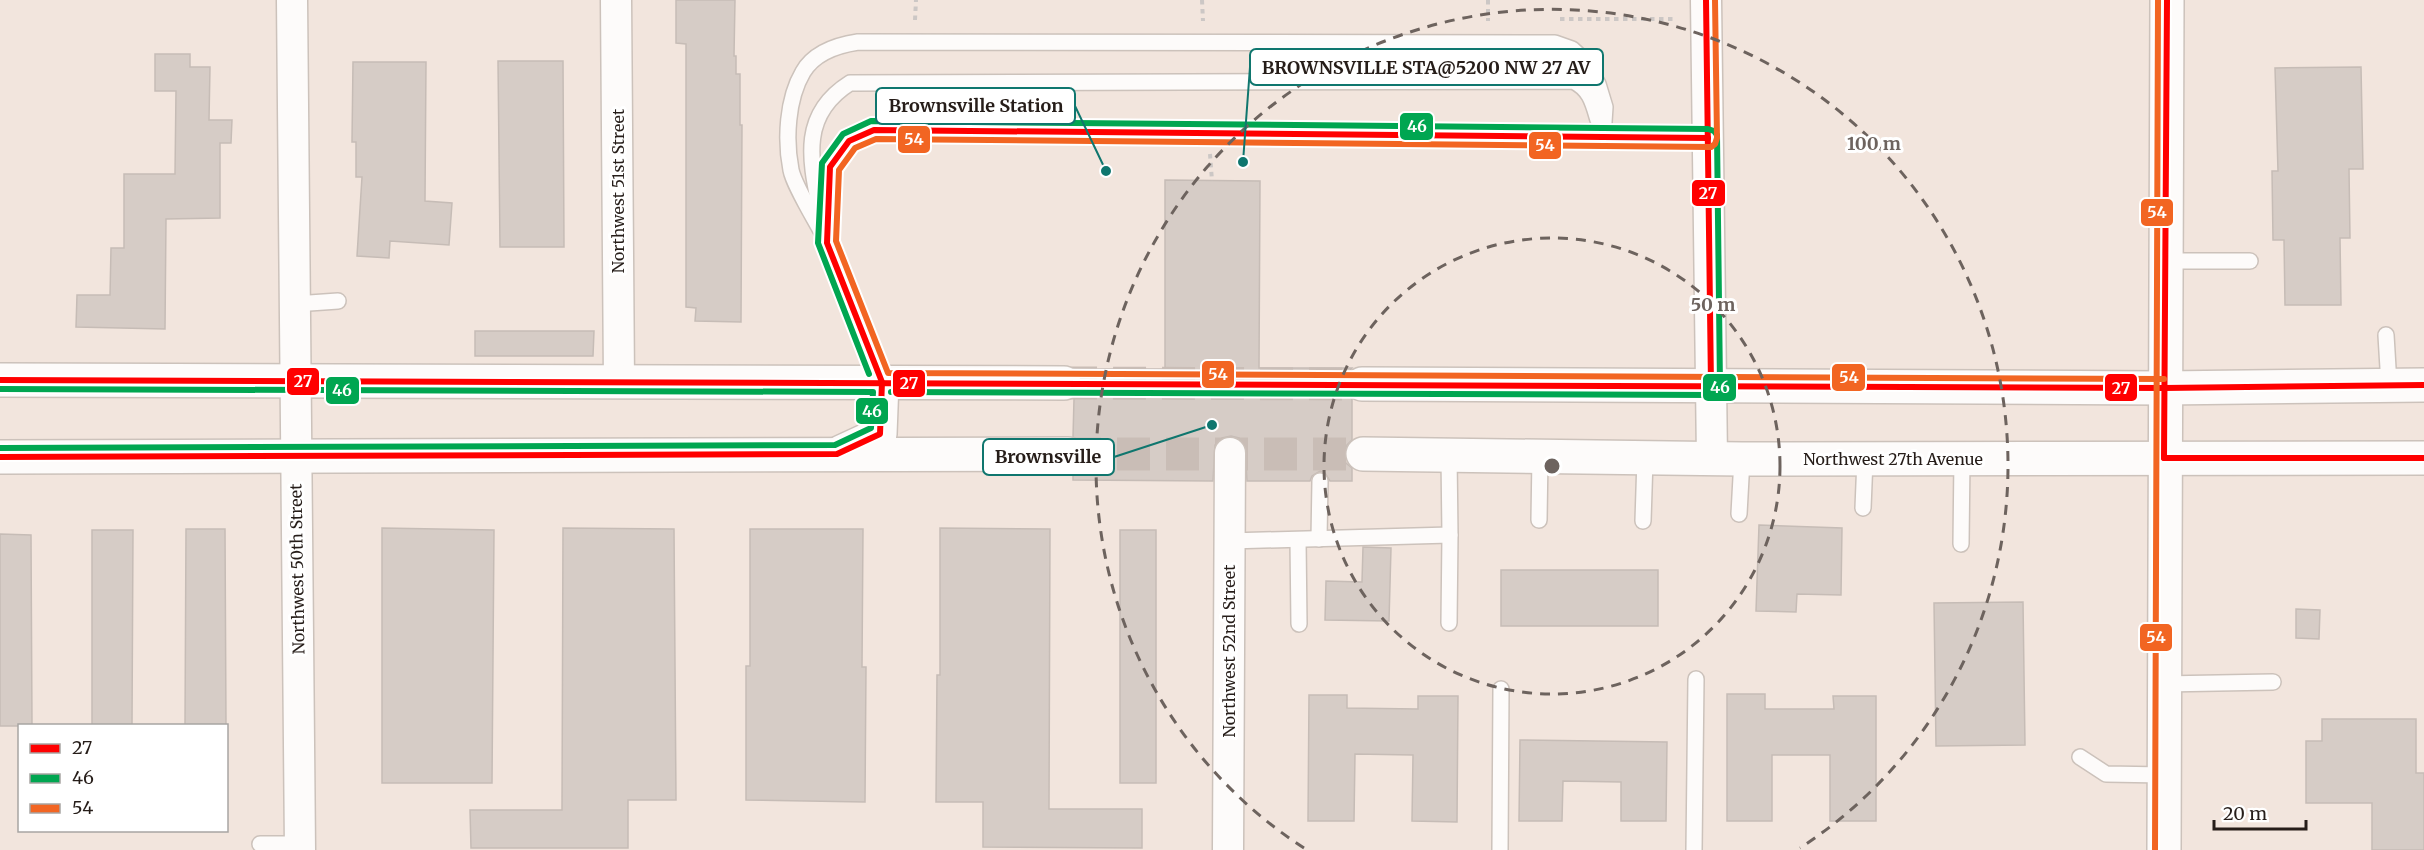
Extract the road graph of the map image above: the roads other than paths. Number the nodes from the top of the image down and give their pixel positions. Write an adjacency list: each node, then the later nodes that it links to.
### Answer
1 (292, 0): 11 (street, Northwest 50th Street)
2 (616, 0): 15 (street, Northwest 51st Street)
3 (2167, 0): 8 (main road)
4 (1706, 10): 6 (street)
5 (1603, 137): 6 (lane); 7 (lane); 7 (lane); 7 (lane)
6 (1708, 138): 20 (street)
7 (827, 243): 16 (lane)
8 (2165, 261): 9 (lane); 22 (main road)
9 (2250, 261)
10 (338, 301): 11 (lane)
11 (295, 304): 14 (street, Northwest 50th Street)
12 (2386, 335): 21 (lane)
13 (0, 380): 14 (main road)
14 (295, 381): 15 (main road); 27 (street, Northwest 50th Street)
15 (619, 382): 16 (main road)
16 (882, 382): 17 (main road); 24 (main road)
17 (1064, 383)
18 (1362, 384): 20 (main road)
19 (2424, 385): 21 (main road)
20 (1711, 386): 22 (main road); 34 (street)
21 (2389, 386): 22 (main road)
22 (2164, 388): 31 (main road)
23 (1230, 453): 45 (street, Northwest 52nd Street)
24 (837, 454): 25 (main road); 27 (main road)
25 (1068, 454)
26 (1363, 454): 28 (main road, Northwest 27th Avenue)
27 (296, 456): 30 (main road); 56 (street, Northwest 50th Street)
28 (1449, 456): 29 (main road, Northwest 27th Avenue); 42 (lane)
29 (1540, 457): 33 (main road, Northwest 27th Avenue); 40 (lane)
30 (0, 458)
31 (2164, 458): 32 (main road, Northwest 27th Avenue); 36 (main road, Northwest 27th Avenue); 51 (main road)
32 (2424, 458)
33 (1645, 459): 34 (main road, Northwest 27th Avenue); 41 (lane)
34 (1727, 459): 35 (main road, Northwest 27th Avenue); 39 (lane)
35 (1865, 459): 36 (main road, Northwest 27th Avenue); 38 (lane)
36 (1962, 459): 46 (lane)
37 (1320, 481): 43 (lane)
38 (1863, 508)
39 (1739, 514)
40 (1539, 520)
41 (1643, 521)
42 (1450, 535): 43 (lane); 47 (lane)
43 (1319, 539): 44 (lane)
44 (1298, 540): 45 (lane); 48 (lane)
45 (1229, 541): 57 (street, Northwest 52nd Street)
46 (1961, 544)
47 (1449, 622)
48 (1299, 624)
49 (1696, 679): 59 (lane)
50 (2273, 682): 51 (lane)
51 (2163, 684): 54 (main road)
52 (1501, 689): 58 (lane)
53 (2080, 757): 54 (lane)
54 (2164, 775): 60 (main road)
55 (260, 844): 56 (lane)
56 (299, 847)
57 (1228, 850)
58 (1500, 850)
59 (1694, 850)
60 (2164, 850)

